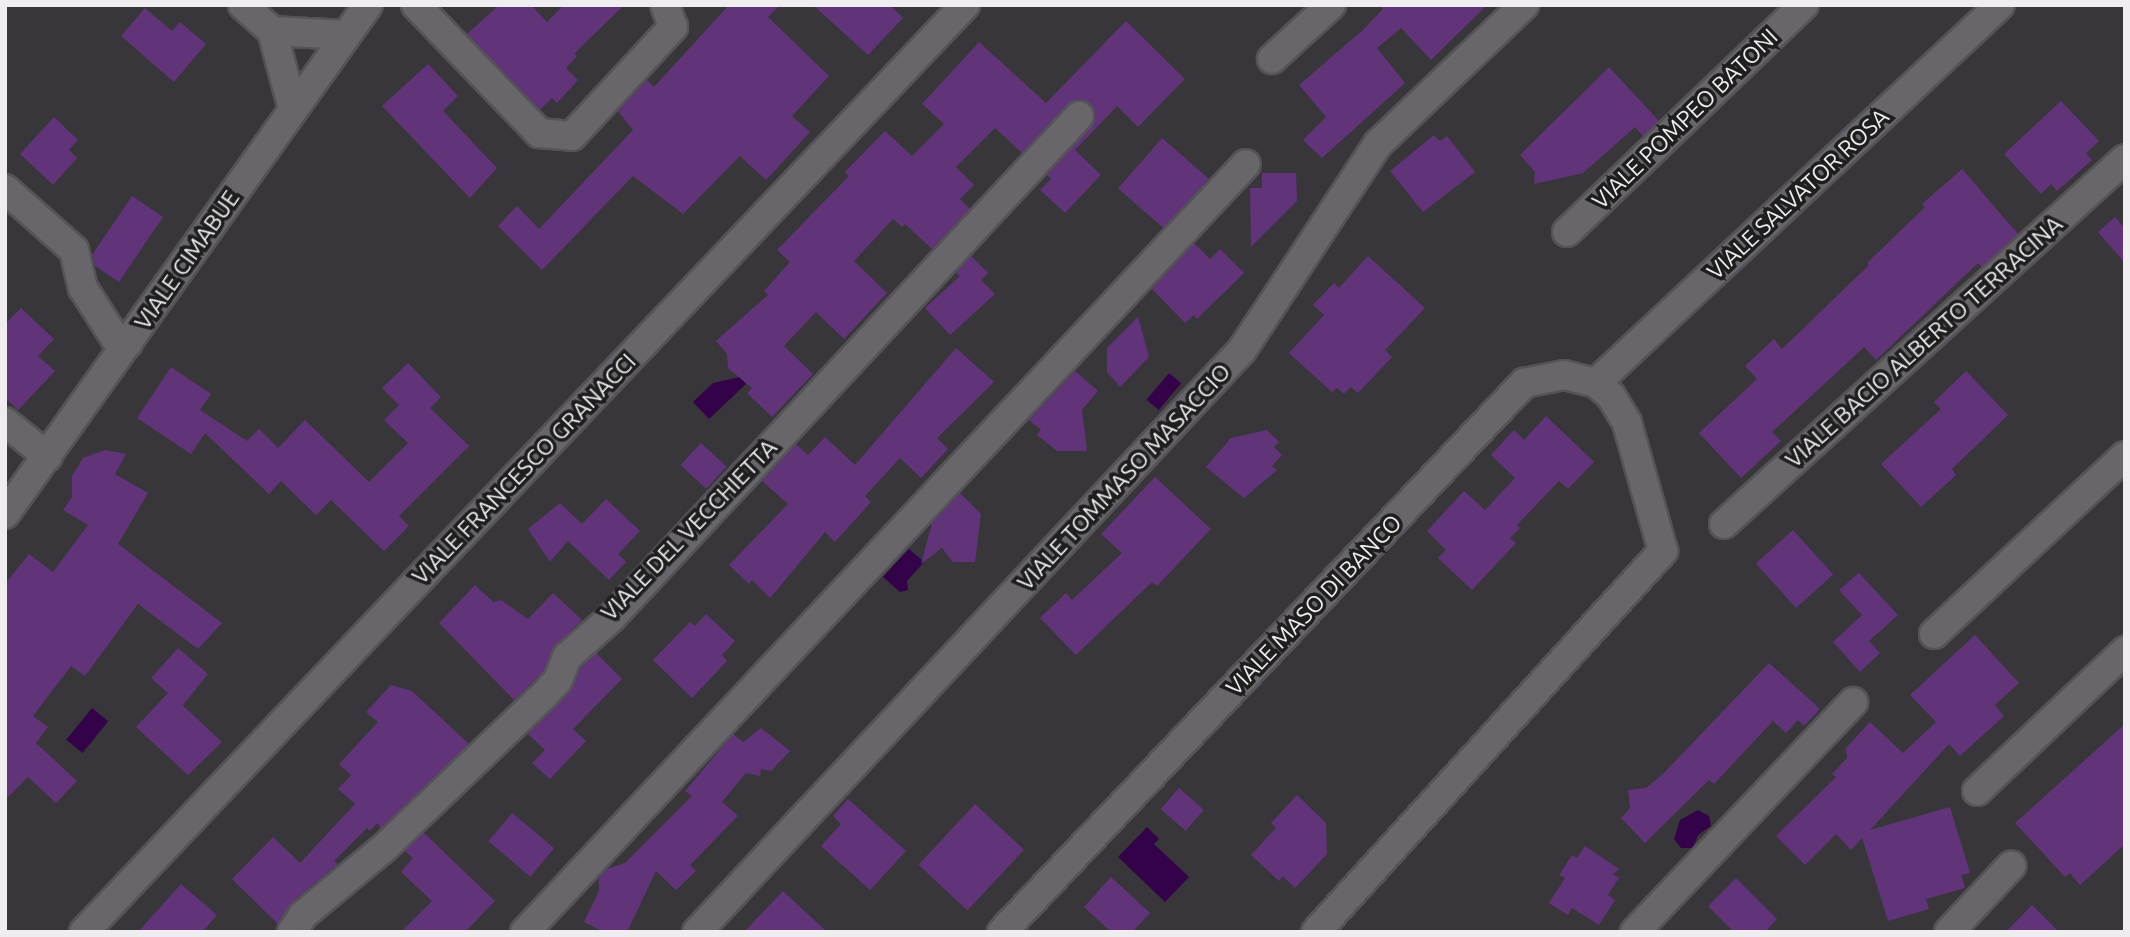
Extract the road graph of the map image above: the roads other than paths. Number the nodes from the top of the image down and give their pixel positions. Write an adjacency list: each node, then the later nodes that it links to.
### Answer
1 (243, 5): 10 (street)
2 (368, 5): 11 (street, VIALE CIMABUE)
3 (416, 5): 4 (street)
4 (665, 5)
5 (964, 5): 31 (street, VIALE FRANCESCO GRANACCI)
6 (1331, 5): 12 (street)
7 (1524, 5): 34 (street, VIALE TOMMASO MASACCIO)
8 (1804, 5): 18 (street, VIALE POMPEO BATONI)
9 (2000, 5): 20 (street, VIALE SALVATOR ROSA)
10 (272, 31): 11 (street); 13 (street)
11 (346, 36): 13 (street, VIALE CIMABUE)
12 (1272, 60)
13 (293, 109): 19 (street, VIALE CIMABUE)
14 (1079, 116): 32 (street, VIALE DEL VECCHIETTA)
15 (2125, 159): 25 (street, VIALE BACIO ALBERTO TERRACINA)
16 (1246, 164): 33 (street)
17 (5, 189): 19 (street)
18 (1567, 232)
19 (128, 343): 23 (street, VIALE CIMABUE)
20 (1596, 383): 35 (street, VIALE MASO DI BANCO); 36 (street)
21 (5, 422): 23 (street)
22 (2125, 456): 26 (street)
23 (48, 457): 24 (street, VIALE CIMABUE)
24 (5, 514)
25 (1724, 524)
26 (1934, 634)
27 (2125, 651): 29 (street)
28 (1853, 702): 37 (street)
29 (1977, 791)
30 (2011, 866): 38 (street)
31 (83, 932)
32 (292, 932)
33 (525, 932)
34 (698, 932)
35 (1002, 932)
36 (1316, 932)
37 (1635, 932)
38 (1949, 932)

